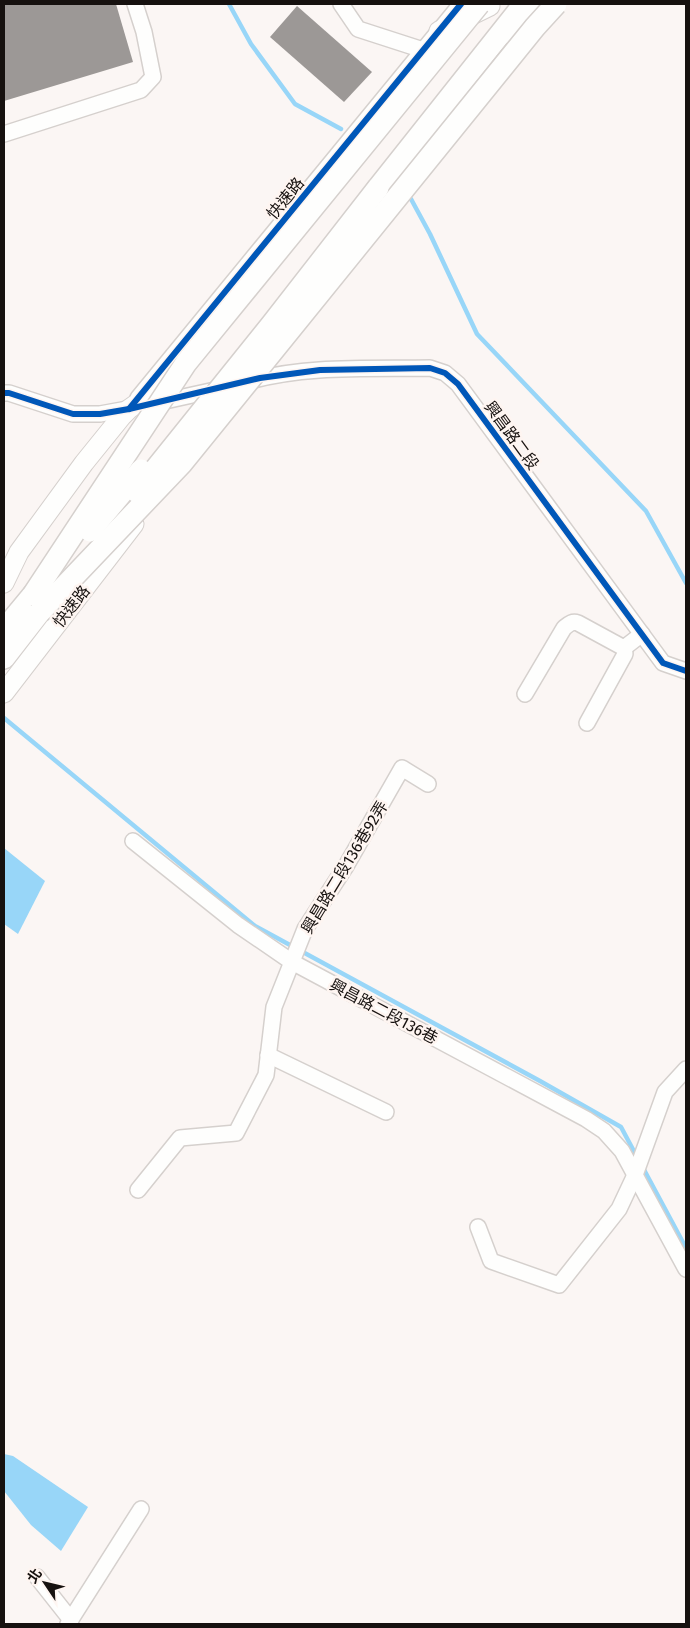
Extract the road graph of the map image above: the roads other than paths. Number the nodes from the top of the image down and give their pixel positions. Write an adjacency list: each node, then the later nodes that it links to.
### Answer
1 (135, 4): 11 (street)
2 (341, 4): 10 (street)
3 (461, 4): 9 (street, 快速路)
4 (492, 4): 9 (main road); 12 (highway); 16 (main road, 快速路); 19 (highway, bridge)
5 (524, 4): 12 (highway)
6 (540, 4): 14 (main road, 快速路)
7 (556, 4): 19 (highway, bridge)
8 (566, 4): 13 (street, 快速路)
9 (439, 31): 10 (street, 快速路)
10 (423, 50): 16 (street, 快速路)
11 (4, 134)
12 (370, 189): 19 (highway, bridge)
13 (260, 378): 14 (street, 興昌路二段); 17 (street, 快速路); 21 (street, 興昌路二段)
14 (239, 384): 16 (street, 興昌路二段); 17 (main road, 快速路)
15 (4, 393): 16 (street, 興昌路二段)
16 (129, 409): 18 (main road, 快速路)
17 (138, 519): 25 (main road, 快速路)
18 (4, 583)
19 (36, 604): 20 (highway); 23 (highway)
20 (4, 630)
21 (642, 634): 22 (street); 24 (street, 興昌路二段)
22 (624, 648): 26 (street); 27 (street)
23 (4, 658)
24 (686, 671)
25 (4, 693)
26 (525, 694)
27 (587, 724)
28 (428, 784): 30 (street, 興昌路二段136巷92弄)
29 (134, 840): 30 (street, 興昌路二段136巷)
30 (292, 962): 31 (street, 興昌路二段136巷92弄); 34 (street, 興昌路二段136巷)
31 (268, 1055): 33 (street); 35 (street, 興昌路二段136巷92弄)
32 (686, 1069): 34 (street)
33 (386, 1112)
34 (635, 1175): 36 (street); 37 (street, 興昌路二段136巷)
35 (138, 1190)
36 (478, 1226)
37 (686, 1269)
38 (141, 1509): 40 (street)
39 (37, 1577): 40 (street)
40 (70, 1622)

